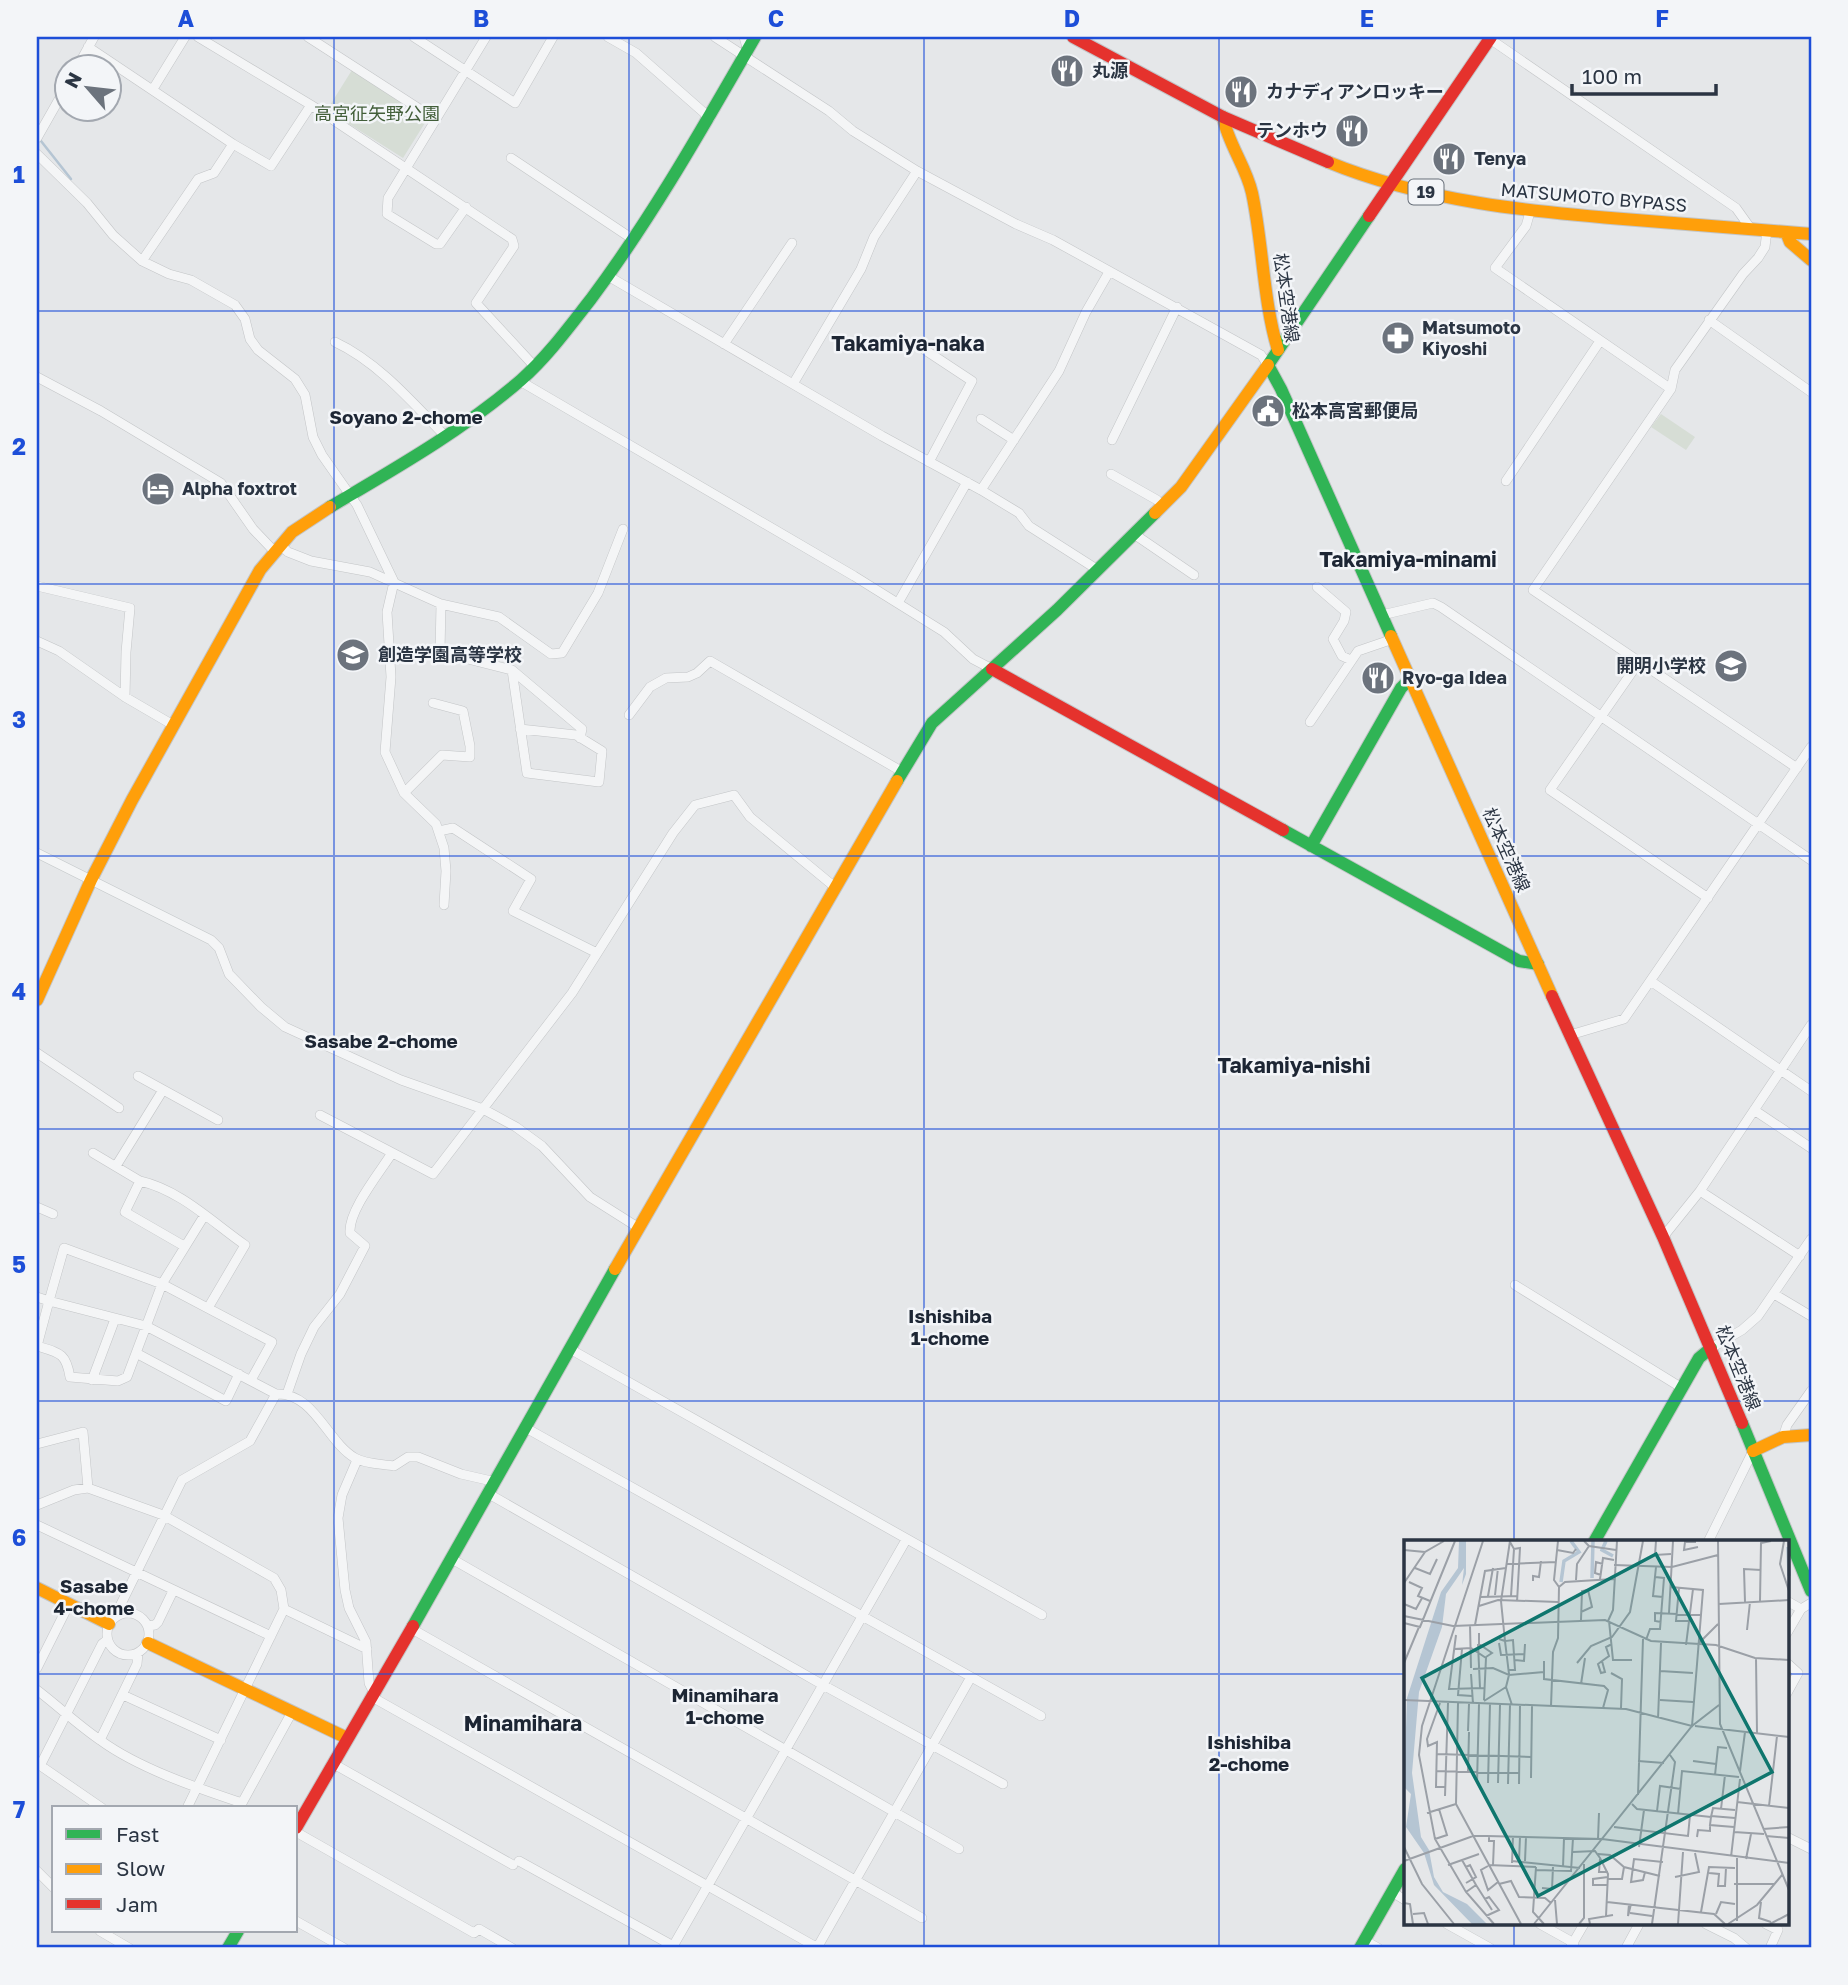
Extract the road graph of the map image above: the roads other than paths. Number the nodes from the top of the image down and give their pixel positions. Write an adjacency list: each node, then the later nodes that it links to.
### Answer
1 (94, 37): 14 (street)
2 (185, 37): 18 (street)
3 (198, 37): 19 (street)
4 (308, 37): 23 (street)
5 (414, 37): 17 (street)
6 (486, 37): 17 (street)
7 (553, 37): 17 (street)
8 (608, 37): 22 (street)
9 (715, 37): 16 (street)
10 (744, 37): 16 (street)
11 (755, 37): 16 (main road)
12 (1073, 37): 21 (main road, MATSUMOTO BYPASS / 19)
13 (1491, 38): 30 (main road); 33 (street)
14 (88, 47): 15 (street); 18 (street)
15 (85, 52)
16 (747, 54): 22 (main road); 29 (street)
17 (465, 70): 23 (street)
18 (153, 89): 25 (street)
19 (311, 106): 25 (street); 28 (street)
20 (52, 112): 24 (street)
21 (1223, 117): 30 (main road, MATSUMOTO BYPASS / 19); 49 (main road, 松本空港線)
22 (710, 118): 37 (main road)
23 (435, 119): 28 (street)
24 (37, 138)
25 (233, 144): 40 (street)
26 (37, 154): 40 (street)
27 (511, 158): 37 (street)
28 (405, 168): 31 (street); 31 (street)
29 (917, 171): 41 (street); 54 (street)
30 (1392, 183): 32 (main road, MATSUMOTO BYPASS / 19); 49 (main road)
31 (466, 207): 51 (street)
32 (1530, 212): 33 (main road, MATSUMOTO BYPASS / 19); 45 (street)
33 (1751, 229): 34 (main road, MATSUMOTO BYPASS / 19)
34 (1767, 230): 35 (main road, MATSUMOTO BYPASS / 19); 44 (street)
35 (1786, 232): 36 (main road, MATSUMOTO BYPASS / 19); 39 (main road)
36 (1811, 234)
37 (634, 240): 42 (main road)
38 (792, 243): 47 (street)
39 (1811, 260)
40 (142, 261): 66 (street)
41 (1109, 272): 43 (street); 59 (street)
42 (608, 276): 47 (street); 51 (main road)
43 (1177, 307): 50 (street); 60 (street)
44 (1709, 320): 55 (street); 56 (street)
45 (1600, 341): 55 (street); 63 (street)
46 (335, 342): 58 (street)
47 (724, 344): 54 (street)
48 (922, 348): 61 (street)
49 (1279, 350): 50 (main road, 松本空港線)
50 (1268, 365): 69 (main road); 78 (main road, 松本空港線)
51 (535, 367): 53 (main road)
52 (37, 377): 70 (street)
53 (520, 381): 58 (main road); 76 (street)
54 (793, 384): 61 (street)
55 (1671, 389): 82 (street)
56 (1811, 392)
57 (981, 419): 59 (street)
58 (446, 437): 66 (main road)
59 (1014, 440): 65 (street)
60 (1112, 440)
61 (929, 462): 64 (street)
62 (1111, 474): 67 (street)
63 (1506, 481)
64 (967, 482): 65 (street); 76 (street)
65 (981, 490): 71 (street)
66 (350, 495): 70 (main road); 73 (street)
67 (1157, 500)
68 (623, 529): 77 (street)
69 (1134, 534): 71 (main road); 72 (street)
70 (277, 548): 73 (street); 91 (main road)
71 (1098, 570): 83 (main road)
72 (1194, 575)
73 (394, 582): 77 (street); 97 (street)
74 (37, 586): 86 (street)
75 (1317, 587): 81 (street)
76 (898, 603): 83 (street)
77 (441, 604): 84 (street)
78 (1382, 615): 79 (main road, 松本空港線); 89 (street)
79 (1393, 639): 81 (street); 85 (main road, 松本空港線)
80 (37, 641): 86 (street)
81 (1351, 660): 90 (street)
82 (1639, 662): 89 (street); 95 (street)
83 (992, 669): 96 (main road); 100 (main road)
84 (512, 670): 92 (street); 93 (street)
85 (1410, 679): 100 (main road); 108 (main road, 松本空港線)
86 (125, 697): 91 (street)
87 (433, 703): 97 (street)
88 (629, 715): 96 (street)
89 (1600, 718): 98 (street); 105 (street)
90 (1310, 722)
91 (173, 725): 103 (main road)
92 (520, 729): 93 (street); 93 (street)
93 (580, 738)
94 (1811, 747): 95 (street)
95 (1797, 768): 98 (street)
96 (901, 771): 104 (main road)
97 (404, 793): 99 (street)
98 (1760, 824): 102 (street); 105 (street)
99 (439, 831): 106 (street); 107 (street)
100 (1311, 846): 108 (main road)
101 (37, 853): 103 (street)
102 (1811, 860)
103 (91, 880): 110 (main road); 119 (street)
104 (836, 888): 107 (street); 132 (main road)
105 (1708, 898): 109 (street)
106 (444, 905)
107 (597, 953): 119 (street)
108 (1538, 964): 112 (main road, 松本空港線)
109 (1652, 982): 112 (street); 114 (street)
110 (37, 1000)
111 (1811, 1025): 114 (street)
112 (1570, 1035): 133 (main road, 松本空港線)
113 (37, 1053): 118 (street)
114 (1781, 1070): 117 (street); 120 (street)
115 (138, 1076): 116 (street)
116 (163, 1090): 122 (street); 126 (street)
117 (1811, 1091)
118 (119, 1108)
119 (483, 1109): 125 (street); 132 (street)
120 (1754, 1110): 123 (street); 128 (street)
121 (320, 1115): 125 (street)
122 (218, 1120)
123 (1811, 1148)
124 (93, 1153): 126 (street)
125 (392, 1153): 156 (street)
126 (116, 1166): 127 (street)
127 (140, 1181): 131 (street); 135 (street)
128 (1700, 1191): 133 (street); 136 (street)
129 (37, 1208): 130 (street)
130 (54, 1214)
131 (204, 1216): 135 (street); 142 (street)
132 (639, 1228): 148 (main road)
133 (1663, 1237): 147 (main road, 松本空港線)
134 (1811, 1239): 136 (street)
135 (184, 1245): 137 (street)
136 (1800, 1256): 139 (street)
137 (162, 1284): 141 (street); 142 (street); 145 (street)
138 (1515, 1285): 153 (street)
139 (1774, 1294): 143 (street); 147 (street)
140 (37, 1297): 141 (street)
141 (49, 1301): 144 (street); 146 (street)
142 (208, 1308): 152 (street)
143 (1811, 1316)
144 (115, 1319): 145 (street); 151 (street)
145 (146, 1326): 149 (street); 150 (street)
146 (37, 1346): 151 (street)
147 (1711, 1348): 153 (main road); 161 (main road, 松本空港線)
148 (570, 1349): 157 (main road); 169 (street)
149 (136, 1353): 150 (street); 151 (street)
150 (239, 1374): 152 (street)
151 (92, 1380)
152 (251, 1380): 155 (street)
153 (1682, 1388): 170 (main road)
154 (1811, 1391): 159 (street)
155 (276, 1394): 156 (street); 167 (street)
156 (287, 1394): 162 (street)
157 (526, 1428): 163 (main road); 185 (street)
158 (1811, 1435): 159 (main road)
159 (1783, 1437): 161 (main road)
160 (37, 1444): 164 (street)
161 (1753, 1451): 171 (street); 173 (main road, 松本空港線)
162 (357, 1460): 163 (street); 193 (street)
163 (496, 1482): 165 (main road)
164 (88, 1488): 166 (street); 167 (street)
165 (489, 1494): 172 (main road); 198 (street)
166 (37, 1505)
167 (163, 1516): 174 (street); 181 (street)
168 (37, 1525): 174 (street)
169 (906, 1540): 184 (street); 185 (street)
170 (1595, 1540)
171 (1709, 1540)
172 (452, 1559): 188 (main road); 211 (street)
173 (1805, 1562): 177 (main road, 松本空港線)
174 (136, 1573): 176 (street); 183 (street)
175 (37, 1588): 180 (main road)
176 (173, 1591): 187 (street); 190 (street)
177 (1811, 1591)
178 (1788, 1602): 182 (street)
179 (1811, 1603): 182 (street)
180 (69, 1604): 186 (main road); 196 (street)
181 (284, 1609): 190 (street); 193 (street)
182 (1801, 1609): 189 (street)
183 (121, 1614): 186 (street); 187 (street)
184 (1042, 1615)
185 (863, 1616): 197 (street); 198 (street)
186 (109, 1624): 191 (street)
187 (148, 1626): 192 (street)
188 (412, 1629): 203 (main road); 219 (street)
189 (1788, 1631)
190 (271, 1636): 200 (street)
191 (107, 1640): 194 (street); 205 (street)
192 (148, 1643): 194 (street); 200 (main road)
193 (367, 1649): 203 (street)
194 (138, 1653): 202 (street)
195 (1788, 1665): 201 (street)
196 (37, 1668)
197 (971, 1677): 206 (street); 210 (street)
198 (823, 1685): 210 (street); 211 (street)
199 (37, 1690): 205 (street)
200 (245, 1690): 204 (main road); 209 (street)
201 (1788, 1691)
202 (123, 1695): 208 (street); 209 (street)
203 (373, 1695): 207 (main road); 229 (street)
204 (292, 1712): 207 (main road); 215 (street)
205 (67, 1713): 208 (street); 213 (street)
206 (1041, 1716)
207 (347, 1738): 212 (main road)
208 (100, 1740): 215 (street)
209 (221, 1740): 215 (street)
210 (933, 1744): 214 (street); 218 (street)
211 (785, 1752): 218 (street); 219 (street)
212 (332, 1763): 220 (main road); 248 (street)
213 (39, 1764): 216 (street)
214 (1003, 1784)
215 (198, 1788): 217 (street)
216 (99, 1806)
217 (188, 1806)
218 (894, 1813): 223 (street); 227 (street)
219 (747, 1818): 227 (street); 229 (street)
220 (298, 1826)
221 (298, 1831): 247 (street)
222 (1788, 1838): 224 (street)
223 (959, 1849)
224 (1811, 1849)
225 (37, 1871): 228 (street)
226 (1404, 1871): 230 (main road)
227 (855, 1881): 232 (street); 249 (street)
228 (52, 1886)
229 (708, 1886): 248 (street); 249 (street)
230 (1392, 1892): 231 (street); 242 (main road)
231 (1404, 1899)
232 (922, 1918)
233 (298, 1922): 246 (street)
234 (1451, 1926): 251 (street)
235 (1543, 1926): 243 (street)
236 (1583, 1926): 243 (street)
237 (1638, 1926): 252 (street)
238 (1710, 1926): 253 (street)
239 (1770, 1926): 254 (street)
240 (102, 1932): 244 (street)
241 (237, 1932): 245 (main road)
242 (1362, 1944): 250 (street)
243 (1572, 1945)
244 (129, 1948)
245 (228, 1948)
246 (344, 1948)
247 (512, 1948)
248 (674, 1948)
249 (817, 1948)
250 (1378, 1948)
251 (1490, 1948)
252 (1626, 1948)
253 (1745, 1948)
254 (1769, 1948)

